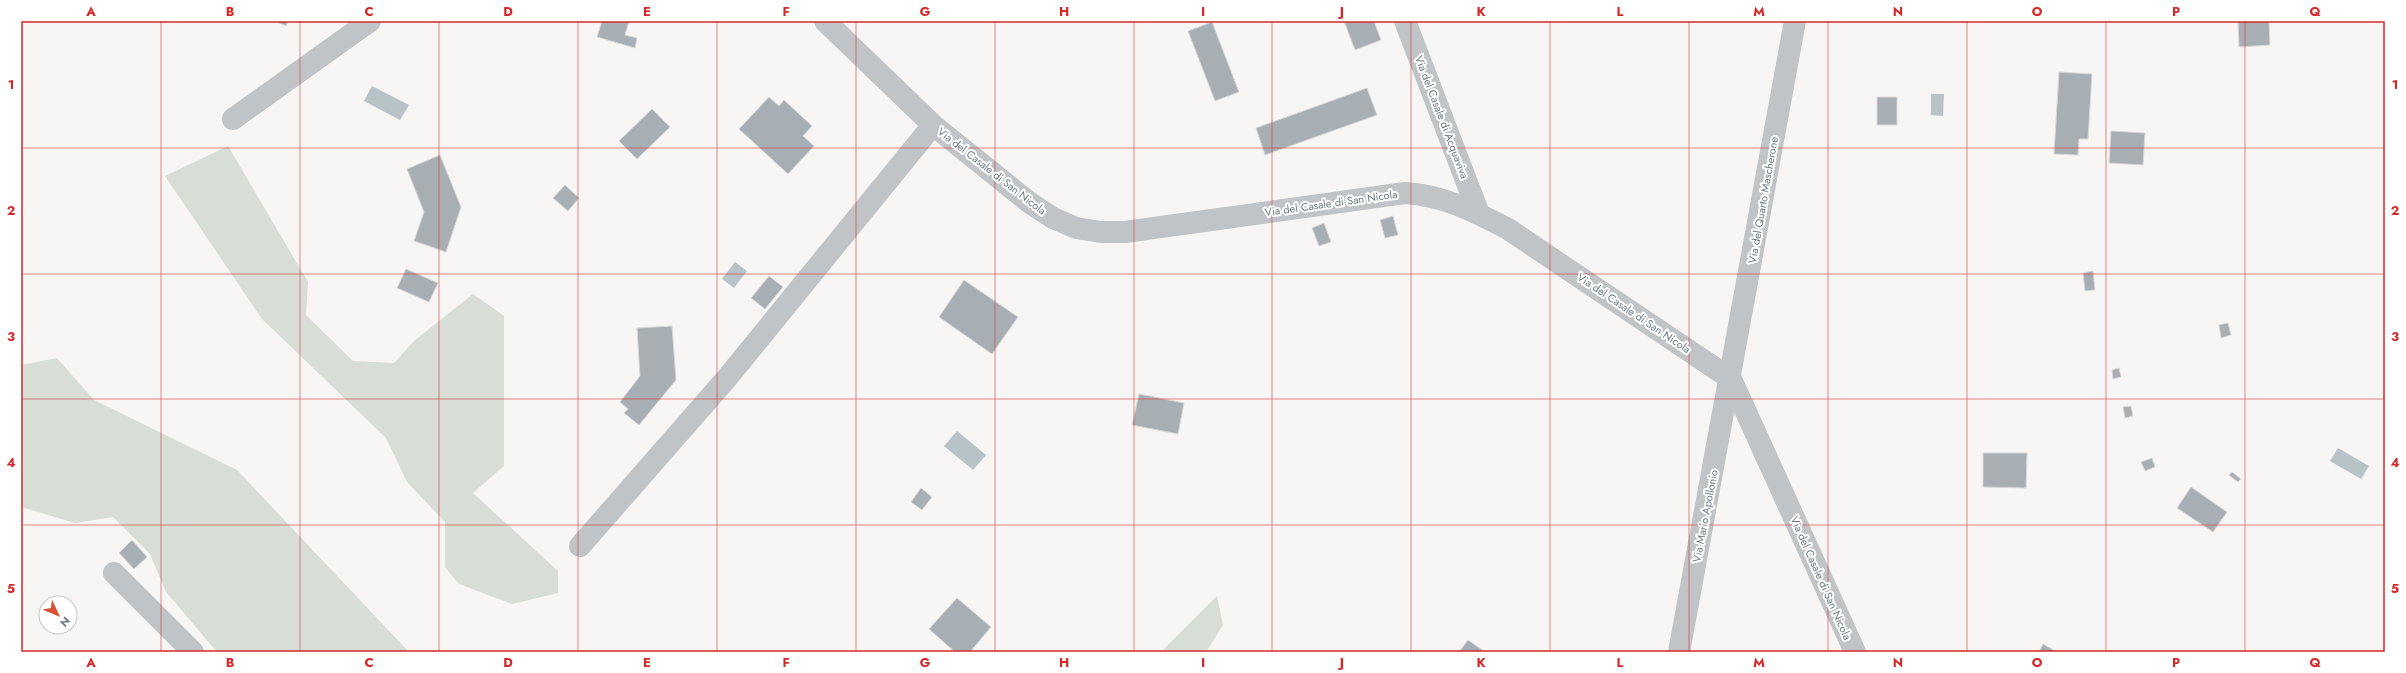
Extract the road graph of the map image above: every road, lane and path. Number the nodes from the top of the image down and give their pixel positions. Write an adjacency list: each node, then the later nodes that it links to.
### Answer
1 (370, 21): 5 (street)
2 (825, 21): 6 (street, Via del Casale di San Nicola)
3 (1405, 21): 7 (street, Via del Casale di Acquaviva)
4 (1795, 21): 8 (street, Via del Quarto Mascherone)
5 (233, 119)
6 (933, 126): 7 (street, Via del Casale di San Nicola); 9 (street)
7 (1479, 214): 8 (street, Via del Casale di San Nicola)
8 (1730, 379): 12 (street, Via Mario Apollonio); 13 (street, Via del Casale di San Nicola)
9 (580, 546)
10 (114, 573): 11 (street)
11 (193, 652)
12 (1679, 652)
13 (1855, 652)

